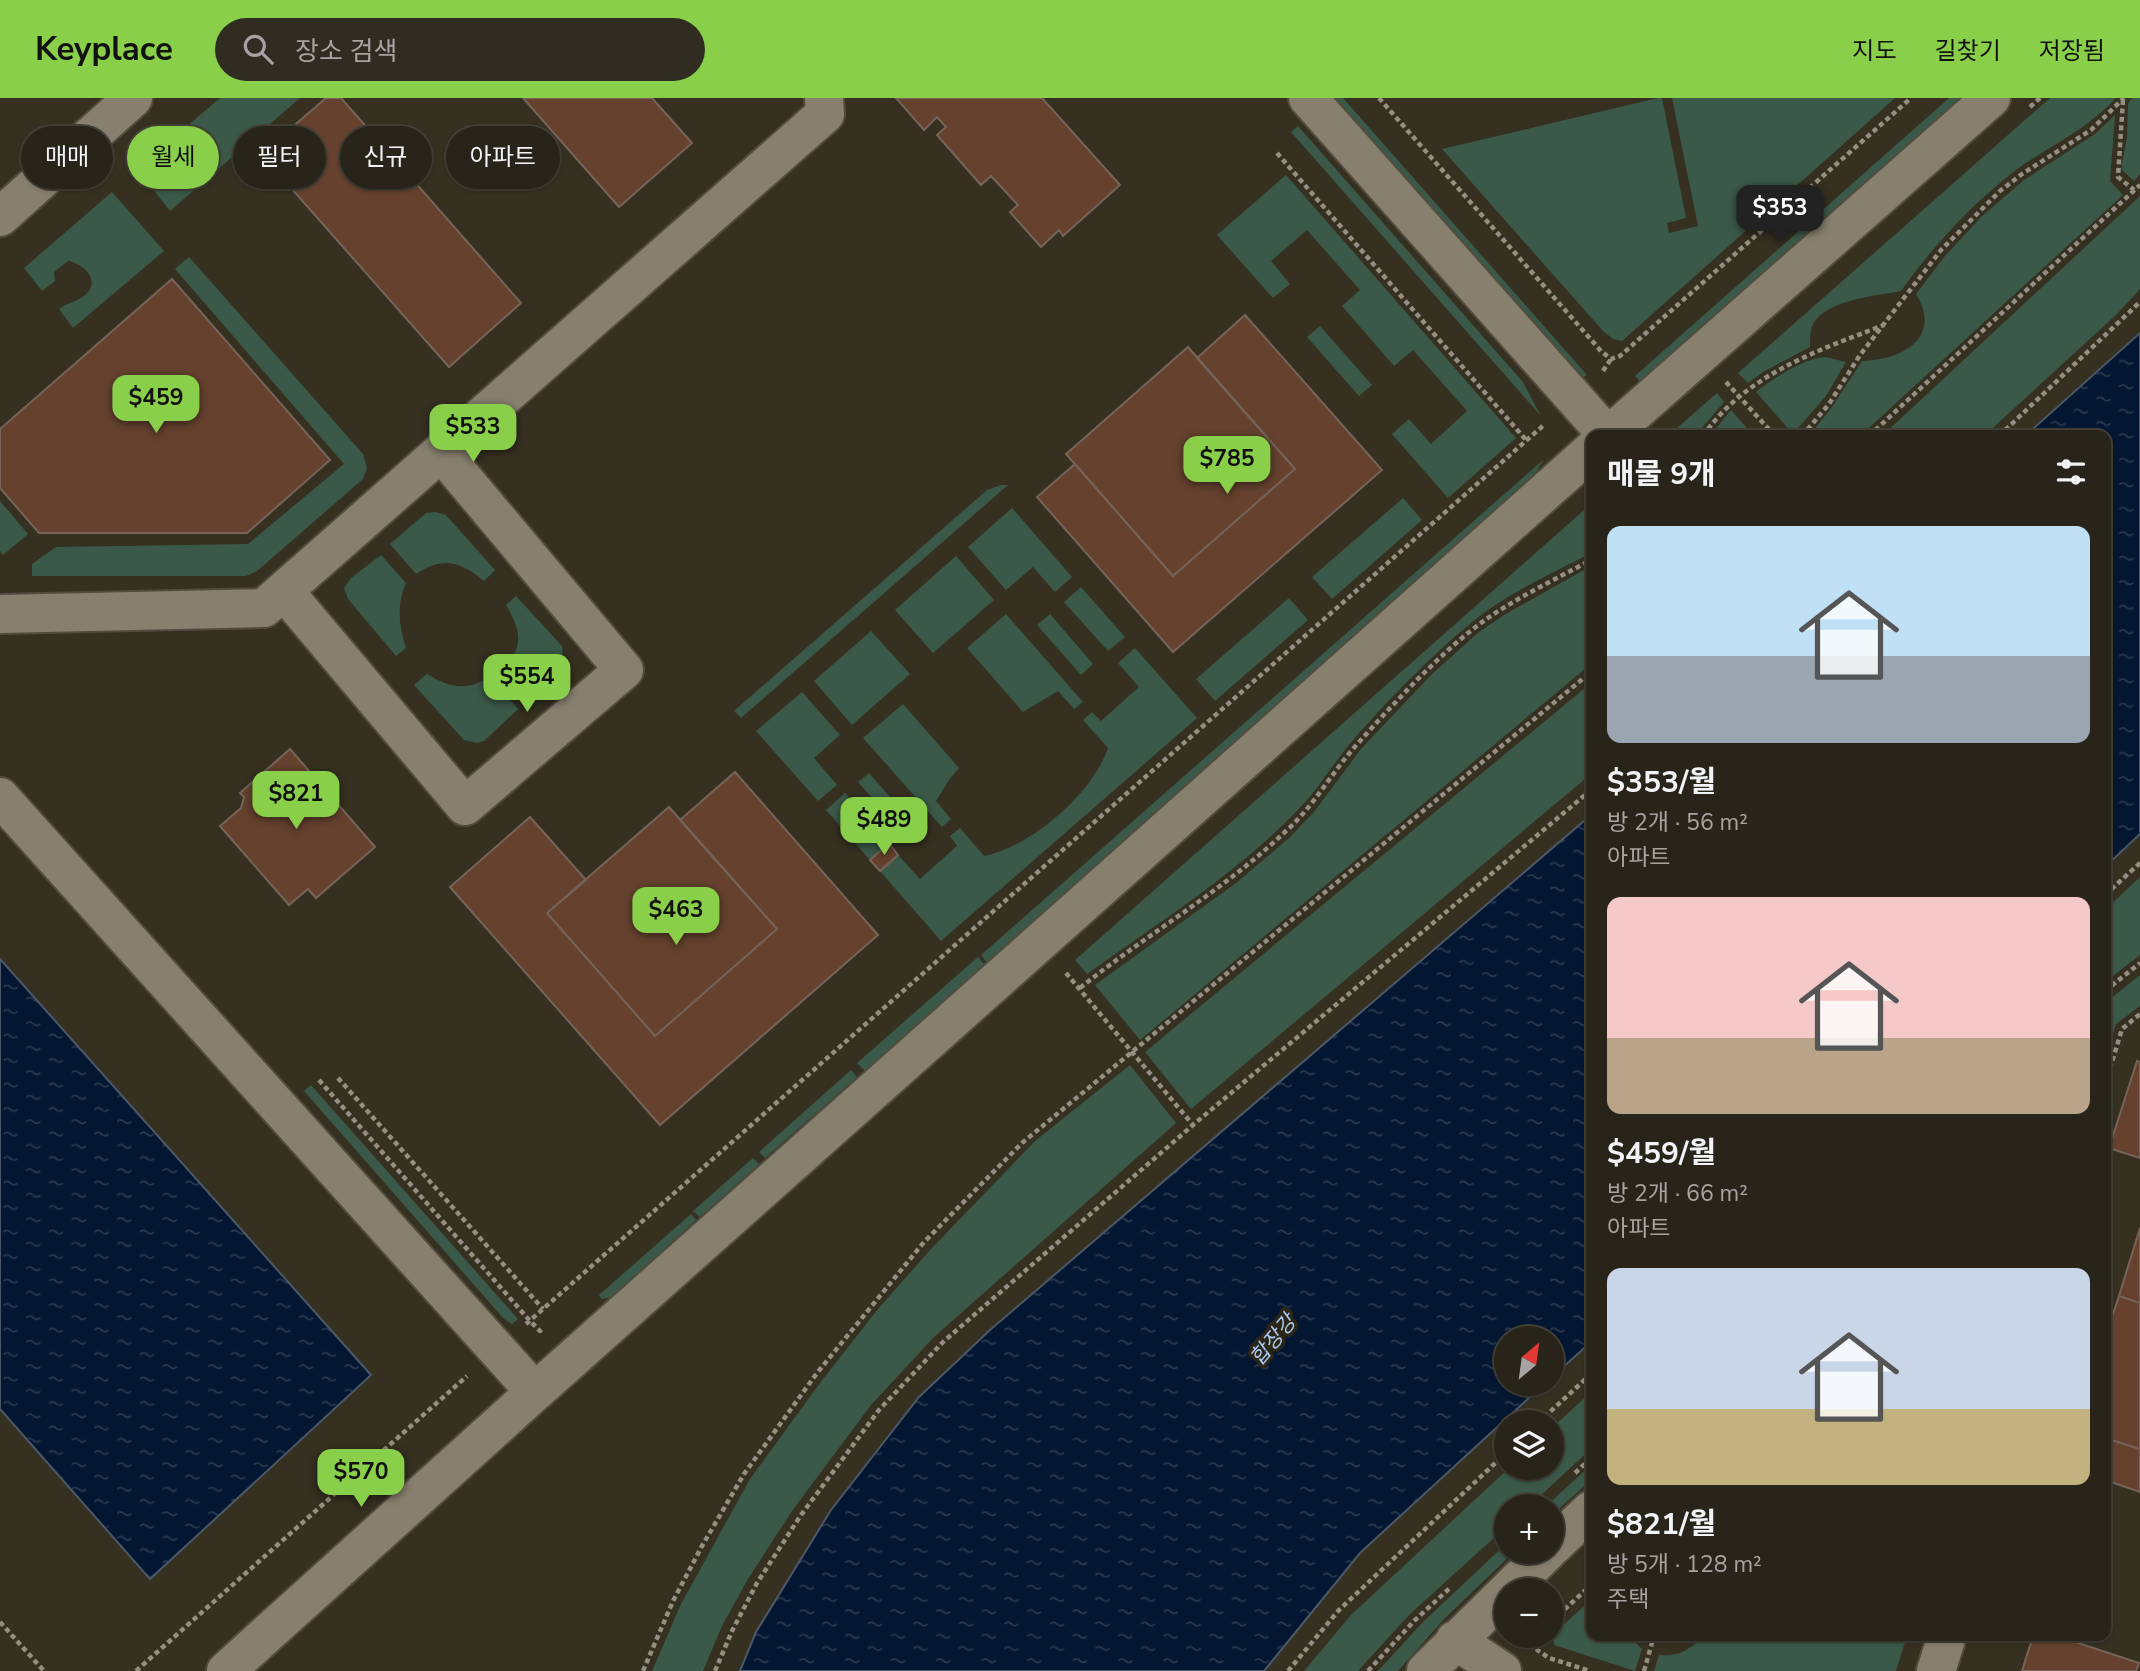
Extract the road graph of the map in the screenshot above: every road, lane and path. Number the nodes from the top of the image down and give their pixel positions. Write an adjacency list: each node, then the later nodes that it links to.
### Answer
1 (132, 98): 11 (street)
2 (824, 98): 28 (street)
3 (1308, 98): 18 (street)
4 (1379, 98): 14 (path)
5 (1911, 98): 14 (path)
6 (1991, 98): 21 (street)
7 (2124, 99): 10 (path); 13 (path)
8 (1277, 153): 27 (path)
9 (2140, 185): 10 (path)
10 (2134, 190): 25 (path)
11 (0, 217)
12 (2140, 302): 26 (path)
13 (1884, 325): 19 (path); 24 (path)
14 (1611, 359): 15 (path)
15 (1601, 372): 16 (path); 18 (path)
16 (1609, 376)
17 (1724, 379): 19 (path)
18 (1585, 383): 20 (street); 27 (path)
19 (1739, 397): 22 (path); 23 (path)
20 (1605, 430)
21 (1615, 430)
22 (1708, 430)
23 (1769, 430)
24 (1807, 430)
25 (1875, 430)
26 (2005, 430)
27 (1526, 440): 48 (path)
28 (442, 452): 31 (street); 31 (street)
29 (1586, 455): 53 (street)
30 (1586, 563): 41 (path)
31 (284, 591): 32 (street)
32 (0, 614)
33 (1586, 676): 43 (path)
34 (1586, 794): 47 (path)
35 (0, 797): 51 (street)
36 (2140, 863): 37 (path)
37 (2111, 890)
38 (2140, 963): 40 (path)
39 (1060, 966): 41 (path)
40 (2111, 986)
41 (1080, 988): 43 (path)
42 (2140, 1014): 44 (path)
43 (1133, 1052): 47 (path); 69 (path)
44 (2111, 1065)
45 (338, 1077): 48 (path)
46 (319, 1080): 49 (path)
47 (1193, 1125): 70 (path)
48 (543, 1309): 49 (path)
49 (530, 1321): 50 (path); 51 (path)
50 (540, 1331)
51 (497, 1350): 53 (street); 67 (path)
52 (1586, 1379): 54 (path)
53 (535, 1392): 68 (street)
54 (1552, 1410)
55 (1494, 1464): 71 (path)
56 (1586, 1515): 57 (street)
57 (1564, 1536)
58 (1534, 1564): 62 (street)
59 (1586, 1590): 60 (path)
60 (1564, 1610)
61 (0, 1622): 66 (path)
62 (1455, 1640): 65 (street); 72 (street)
63 (1653, 1641): 74 (path)
64 (1945, 1641): 75 (street)
65 (1515, 1658): 73 (path)
66 (44, 1671)
67 (136, 1671)
68 (226, 1671)
69 (643, 1671)
70 (715, 1671)
71 (1288, 1671)
72 (1426, 1671)
73 (1590, 1671)
74 (1644, 1671)
75 (1936, 1671)

